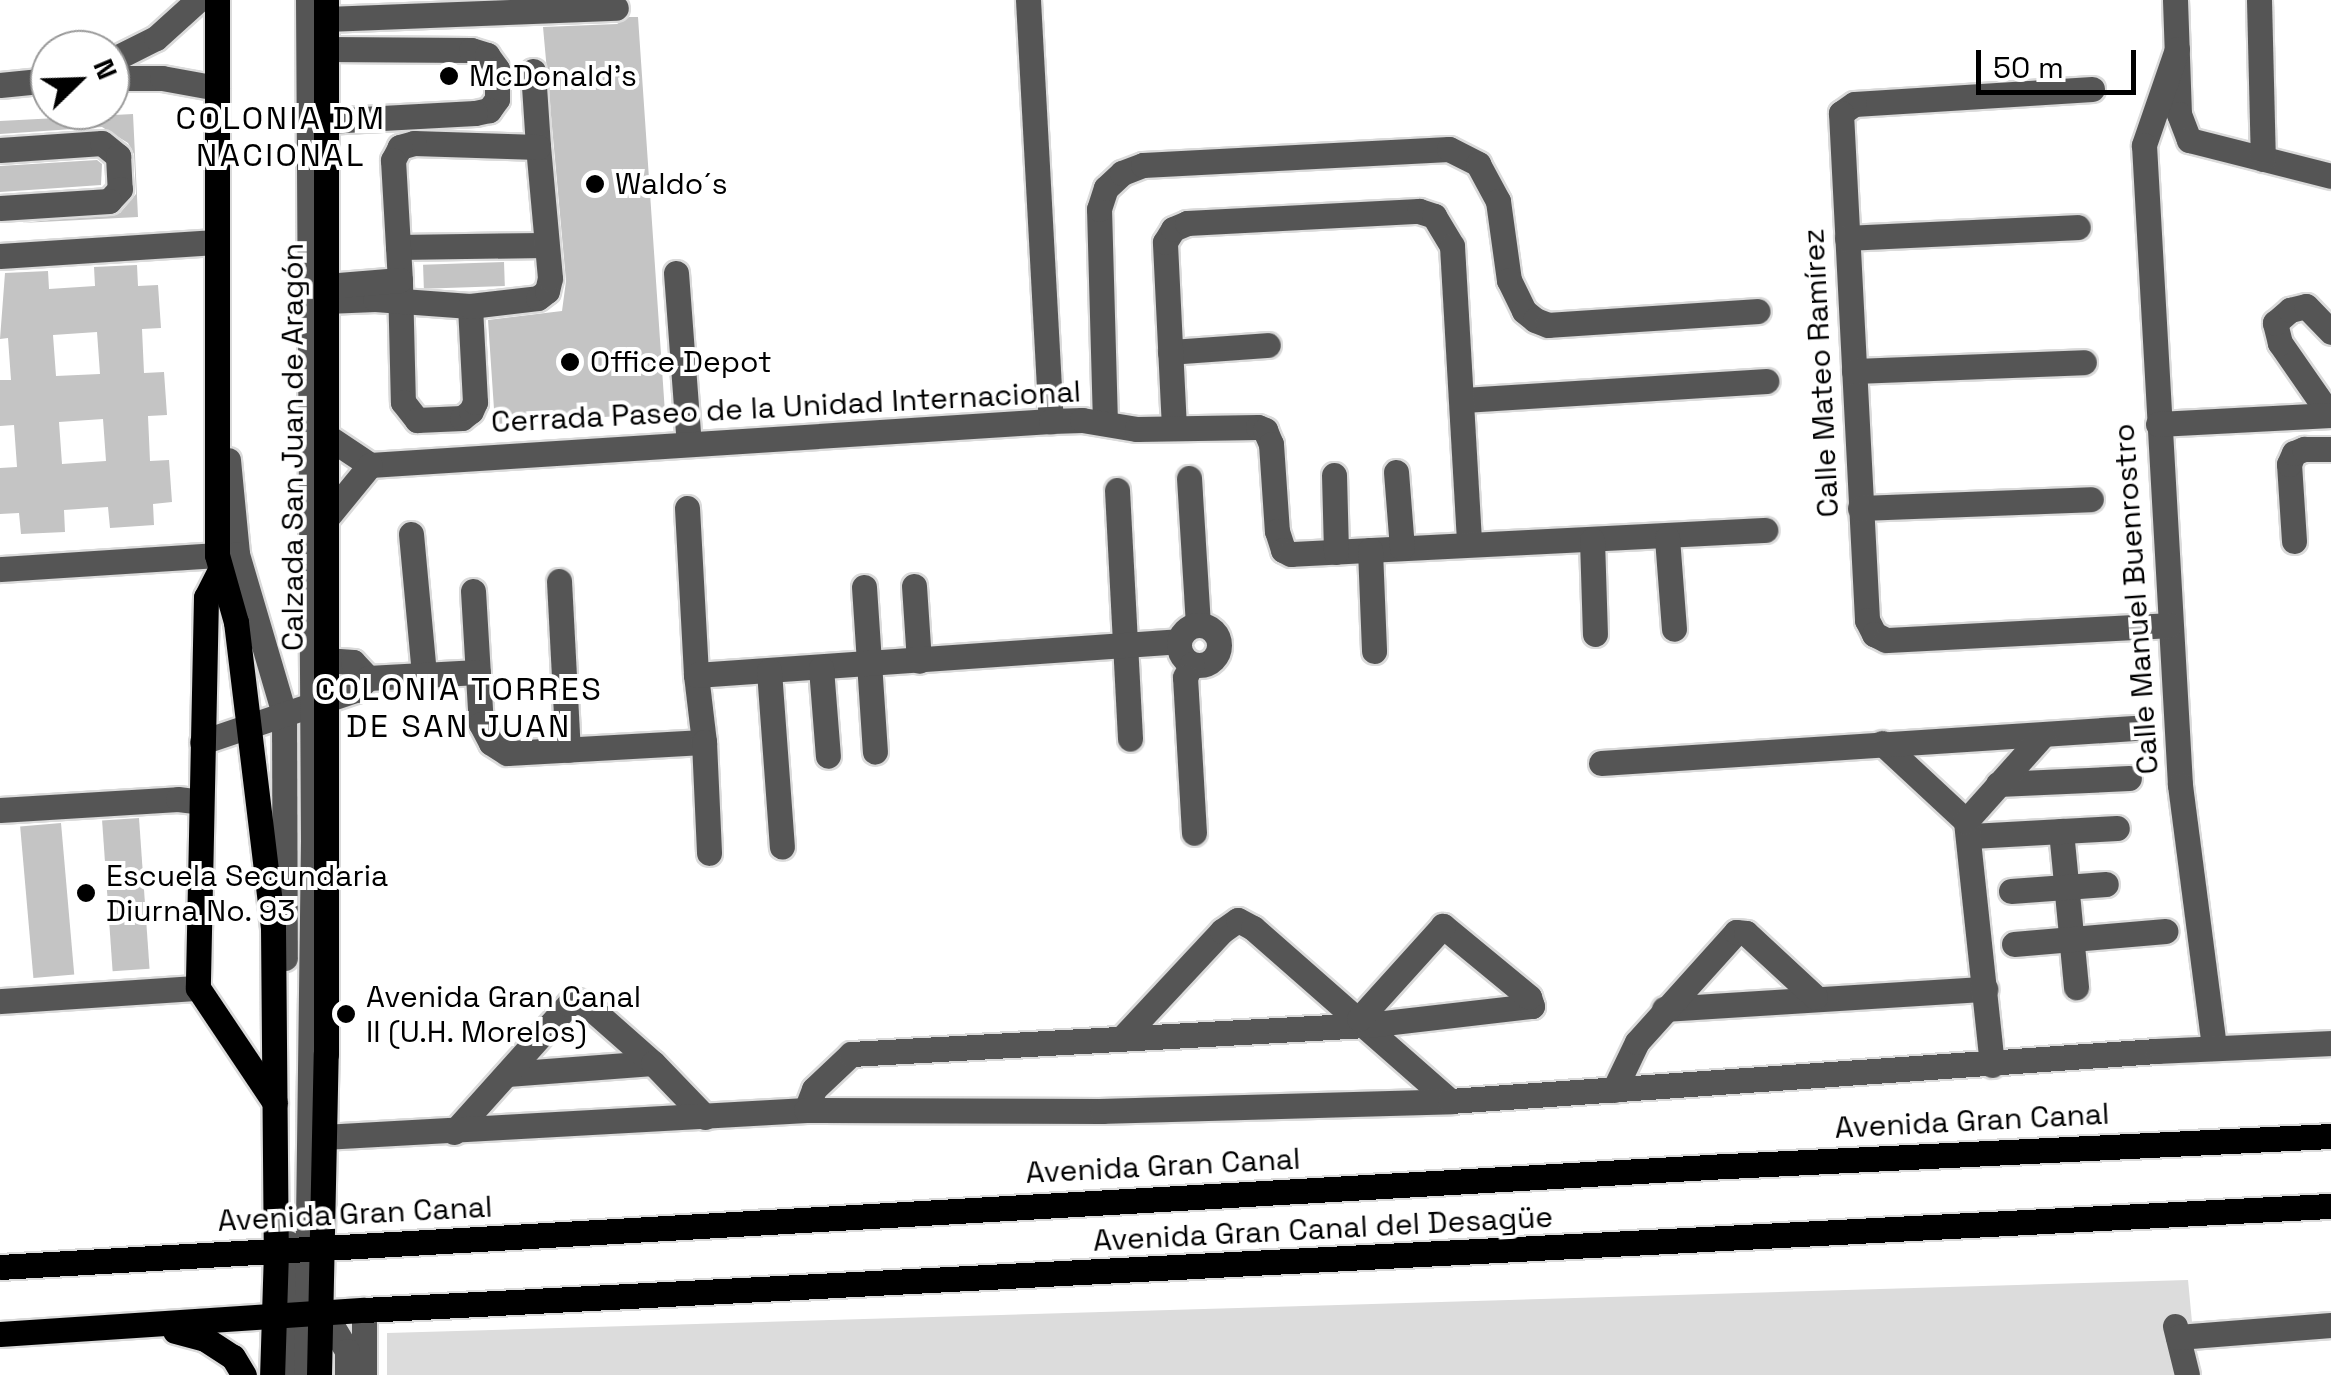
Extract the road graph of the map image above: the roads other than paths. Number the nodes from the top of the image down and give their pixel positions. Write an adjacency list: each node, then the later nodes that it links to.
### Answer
1 (198, 0): 11 (street)
2 (216, 0): 16 (main road, Calzada San Juan de Aragón)
3 (229, 0): 92 (street)
4 (1028, 0): 43 (street)
5 (2175, 0): 10 (street)
6 (2259, 0): 21 (street)
7 (320, 6): 8 (street); 9 (main road, Calzada San Juan de Aragón); 91 (street)
8 (616, 8)
9 (325, 49): 18 (main road, Calzada San Juan de Aragón); 18 (street)
10 (2176, 49): 21 (street); 45 (street, Calle Manuel Buenrostro)
11 (130, 50)
12 (534, 71): 19 (street)
13 (130, 78): 16 (street)
14 (30, 82): 15 (street)
15 (0, 84)
16 (217, 88): 26 (main road, Calzada San Juan de Aragón)
17 (2092, 89): 25 (street, Calle Mateo Ramírez)
18 (326, 121): 32 (main road, Calzada San Juan de Aragón)
19 (538, 147): 27 (street); 28 (street)
20 (0, 150): 23 (street)
21 (2263, 159): 22 (street)
22 (2331, 176)
23 (0, 208)
24 (2078, 227): 25 (street)
25 (1847, 238): 39 (street, Calle Mateo Ramírez)
26 (216, 242): 29 (street); 68 (main road, Calzada San Juan de Aragón)
27 (545, 244): 28 (street); 33 (street)
28 (398, 247): 31 (street)
29 (0, 256)
30 (676, 273): 48 (street)
31 (400, 290): 32 (street); 33 (street); 33 (street)
32 (326, 293): 47 (main road, Calzada San Juan de Aragón)
33 (470, 306)
34 (1758, 311): 44 (street)
35 (2331, 332): 42 (street)
36 (1268, 346): 37 (street)
37 (1170, 352): 41 (street); 46 (street)
38 (2084, 362): 39 (street)
39 (1854, 371): 57 (street, Calle Mateo Ramírez)
40 (1766, 381): 41 (street)
41 (1464, 400): 64 (street)
42 (2330, 415): 45 (street)
43 (1051, 421): 44 (street, Cerrada Paseo de la Unidad Internacional); 48 (street, Cerrada Paseo de la Unidad Internacional)
44 (1105, 424): 46 (street, Cerrada Paseo de la Unidad Internacional)
45 (2158, 424): 75 (street, Calle Manuel Buenrostro)
46 (1174, 428): 67 (street, Cerrada Paseo de la Unidad Internacional)
47 (325, 435): 50 (street); 58 (main road, Calzada San Juan de Aragón)
48 (689, 444): 50 (street, Cerrada Paseo de la Unidad Internacional)
49 (2331, 448): 63 (street)
50 (370, 464): 58 (street)
51 (1396, 472): 65 (street)
52 (1334, 475): 67 (street)
53 (1190, 478): 74 (street)
54 (1117, 490): 79 (street)
55 (2091, 499): 57 (street)
56 (687, 508): 89 (street)
57 (1860, 508): 75 (street, Calle Mateo Ramírez)
58 (326, 520): 81 (main road, Calzada San Juan de Aragón)
59 (1766, 530): 61 (street)
60 (410, 534): 88 (street)
61 (1667, 538): 62 (street); 76 (street)
62 (1592, 540): 64 (street); 77 (street)
63 (2294, 541)
64 (1469, 544): 65 (street)
65 (1402, 548): 66 (street)
66 (1370, 550): 67 (street); 80 (street)
67 (1336, 552)
68 (218, 563): 69 (street); 93 (main road, Calzada San Juan de Aragón); 97 (main road)
69 (0, 569)
70 (558, 582): 100 (street)
71 (914, 586): 82 (street)
72 (864, 588): 83 (street)
73 (473, 592): 87 (street)
74 (1198, 624): 78 (street); 84 (street)
75 (2169, 626): 129 (street, Calle Manuel Buenrostro)
76 (1674, 629)
77 (1596, 634)
78 (1178, 642): 79 (street); 84 (street)
79 (1125, 648): 82 (street); 96 (street)
80 (1374, 651)
81 (324, 660): 90 (street); 91 (main road, Calzada San Juan de Aragón)
82 (919, 662): 83 (street)
83 (870, 663): 85 (street); 101 (street)
84 (1192, 664): 111 (street)
85 (821, 668): 86 (street); 102 (street)
86 (769, 671): 89 (street); 112 (street)
87 (478, 672): 88 (street); 100 (street)
88 (424, 675): 90 (street)
89 (696, 675): 98 (street)
90 (377, 678): 91 (street)
91 (318, 700): 92 (street); 140 (main road, Calzada San Juan de Aragón); 142 (street)
92 (284, 714): 93 (street); 142 (street)
93 (252, 726): 97 (street); 135 (main road, Calzada San Juan de Aragón)
94 (2134, 728): 95 (street)
95 (2043, 735): 99 (street); 105 (street)
96 (1130, 739)
97 (202, 742): 106 (main road)
98 (704, 742): 100 (street); 113 (street)
99 (1882, 743): 103 (street); 108 (street)
100 (568, 750)
101 (875, 752)
102 (828, 756)
103 (1602, 763)
104 (2129, 778): 105 (street)
105 (1998, 784): 108 (street)
106 (201, 802): 107 (street); 121 (main road)
107 (0, 810)
108 (1969, 828): 110 (street); 122 (street)
109 (2117, 828): 110 (street)
110 (2061, 831): 115 (street)
111 (1194, 833)
112 (782, 847)
113 (708, 853)
114 (2106, 884): 115 (street)
115 (2064, 887): 116 (street); 118 (street)
116 (2011, 891)
117 (2165, 931): 118 (street)
118 (2070, 939): 119 (street); 120 (street)
119 (2014, 944)
120 (2076, 987)
121 (198, 988): 124 (street); 135 (main road)
122 (1985, 989): 123 (street); 131 (street)
123 (1814, 997): 125 (street); 125 (street)
124 (0, 1001)
125 (1664, 1009): 133 (street)
126 (1363, 1022): 126 (street); 127 (street); 127 (street); 134 (street)
127 (1124, 1036): 136 (street)
128 (2331, 1042): 129 (street)
129 (2214, 1048): 131 (street)
130 (653, 1063): 132 (street); 132 (street); 137 (street)
131 (1992, 1065): 133 (street)
132 (507, 1074): 138 (street)
133 (1614, 1090): 134 (street)
134 (1450, 1101): 136 (street)
135 (276, 1104): 142 (main road, Calzada San Juan de Aragón)
136 (806, 1110): 137 (street)
137 (705, 1117): 138 (street)
138 (454, 1132): 140 (street)
139 (2331, 1136): 142 (main road, Avenida Gran Canal)
140 (324, 1137): 142 (main road, Calzada San Juan de Aragón)
141 (2331, 1206): 144 (main road, Avenida Gran Canal del Desagüe)
142 (298, 1249): 143 (main road, Avenida Gran Canal); 145 (main road, Calzada San Juan de Aragón); 145 (main road, Calzada San Juan de Aragón)
143 (0, 1267)
144 (364, 1310): 145 (main road, Avenida Gran Canal del Desagüe); 155 (street)
145 (296, 1317): 146 (main road); 150 (main road, Calzada San Juan de Aragón); 151 (street); 152 (street); 153 (main road, Calzada San Juan de Aragón); 154 (street)
146 (150, 1325): 148 (main road); 149 (main road)
147 (2331, 1325): 156 (street)
148 (0, 1334)
149 (244, 1375)
150 (272, 1375)
151 (287, 1375)
152 (306, 1375)
153 (318, 1375)
154 (347, 1375)
155 (364, 1375)
156 (2187, 1375)

